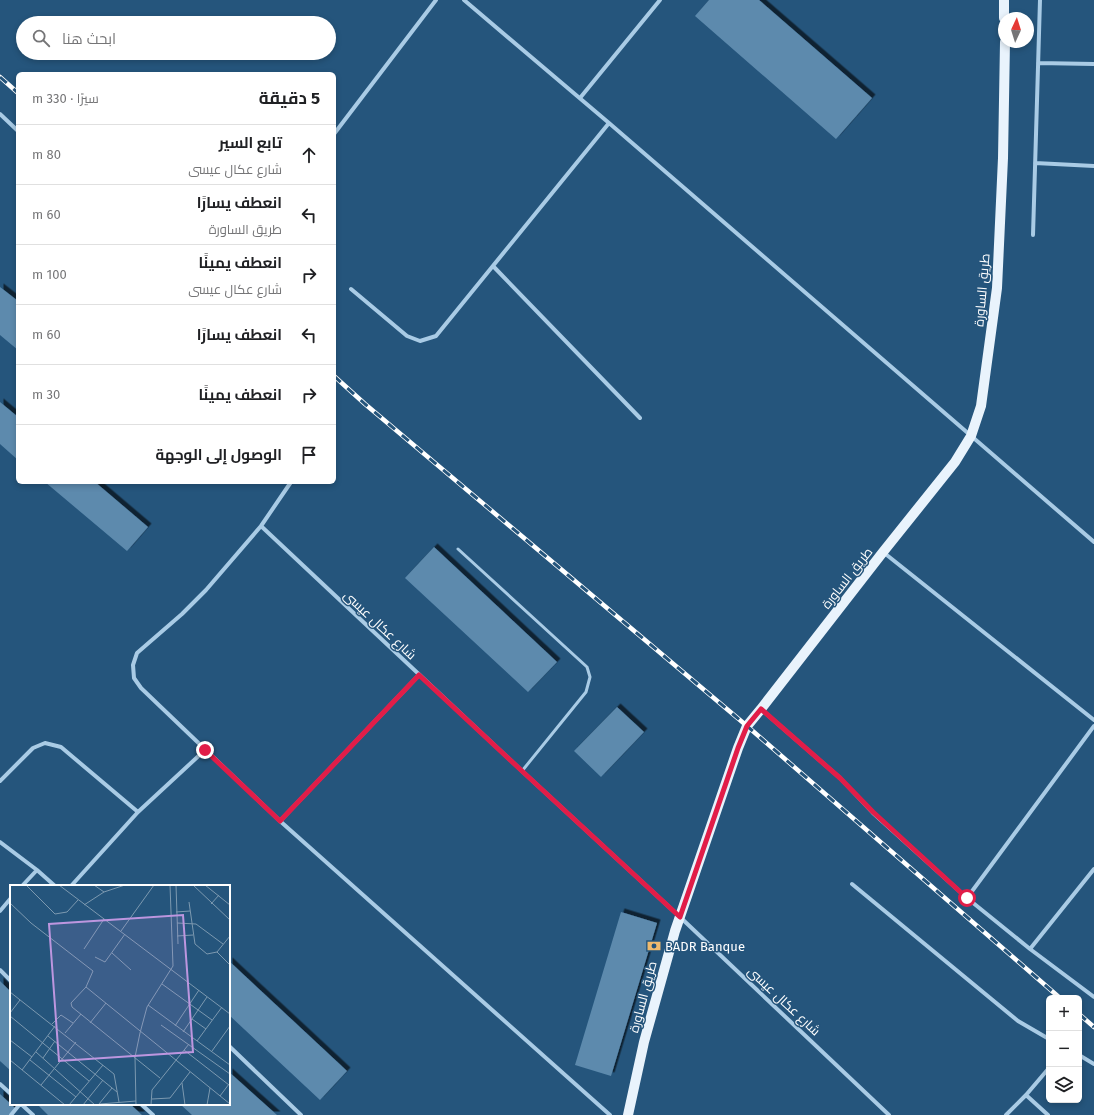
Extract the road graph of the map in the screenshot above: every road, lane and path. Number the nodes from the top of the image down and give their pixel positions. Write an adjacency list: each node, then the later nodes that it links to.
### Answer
1 (436, 0): 14 (street)
2 (464, 0): 10 (street)
3 (660, 0): 10 (street)
4 (1004, 0): 6 (main road)
5 (1040, 0): 8 (street)
6 (1004, 12)
7 (1005, 48): 21 (main road, طريق الساورة)
8 (1038, 63): 9 (street); 15 (street)
9 (1094, 64)
10 (580, 98): 12 (street)
11 (0, 114): 13 (street)
12 (609, 123): 18 (street); 21 (street)
13 (16, 129)
14 (336, 131)
15 (1035, 163): 16 (street); 17 (street)
16 (1094, 166)
17 (1033, 235)
18 (493, 266): 19 (street); 20 (street)
19 (351, 289)
20 (640, 418)
21 (971, 436): 24 (street); 26 (main road, طريق الساورة)
22 (290, 484): 23 (street)
23 (261, 526): 27 (street, شارع عكال عيسى); 31 (street)
24 (1094, 542)
25 (458, 549): 32 (lane)
26 (883, 552): 28 (main road, طريق الساورة); 29 (street)
27 (419, 675): 32 (street, شارع عكال عيسى); 35 (street)
28 (761, 709): 43 (street); 46 (main road, طريق الساورة)
29 (1094, 720)
30 (1094, 726): 43 (street)
31 (205, 750): 34 (street); 35 (street)
32 (522, 771): 46 (street, شارع عكال عيسى)
33 (0, 781): 34 (street)
34 (138, 812): 42 (street)
35 (280, 821): 66 (street)
36 (0, 842): 38 (street)
37 (1094, 869): 47 (street)
38 (37, 870): 40 (street); 41 (street)
39 (852, 884): 51 (street)
40 (23, 885)
41 (54, 885)
42 (72, 885)
43 (967, 898): 47 (street)
44 (10, 899): 45 (street)
45 (0, 911)
46 (680, 917): 67 (main road, طريق الساورة); 68 (street, شارع عكال عيسى)
47 (1030, 950): 50 (street)
48 (0, 970): 49 (street)
49 (10, 980)
50 (1094, 997)
51 (1046, 1037)
52 (230, 1047): 65 (street)
53 (1082, 1057): 54 (street)
54 (1094, 1064)
55 (1046, 1072): 58 (street)
56 (0, 1084): 57 (street)
57 (10, 1093)
58 (1026, 1095): 69 (street); 70 (street)
59 (20, 1105): 62 (street)
60 (22, 1105): 63 (street)
61 (142, 1105): 64 (street)
62 (11, 1115)
63 (33, 1115)
64 (153, 1115)
65 (300, 1115)
66 (610, 1115)
67 (628, 1115)
68 (889, 1115)
69 (1006, 1115)
70 (1048, 1115)

